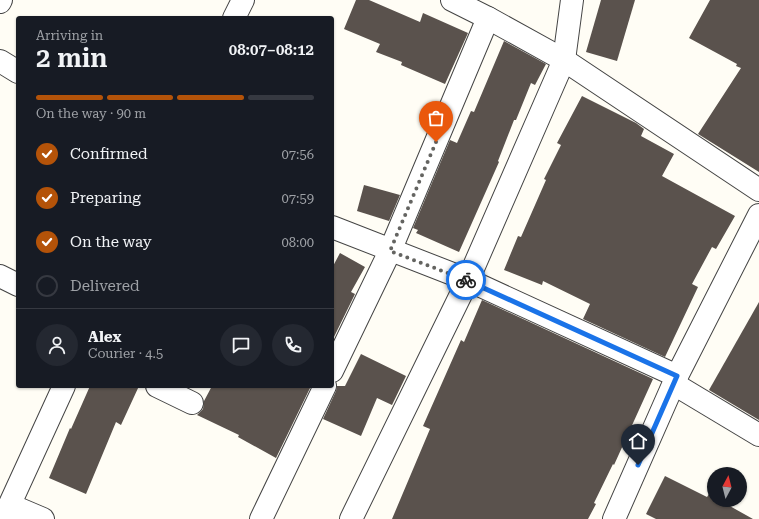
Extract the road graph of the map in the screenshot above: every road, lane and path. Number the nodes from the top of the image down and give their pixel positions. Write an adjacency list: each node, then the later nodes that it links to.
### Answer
1 (243, 0): 4 (street)
2 (452, 0): 5 (street)
3 (572, 0): 6 (street)
4 (235, 16)
5 (488, 18): 6 (street); 12 (street)
6 (564, 60): 9 (street); 14 (street)
7 (0, 61): 8 (street)
8 (16, 71)
9 (759, 190)
10 (759, 215): 17 (street)
11 (334, 228): 12 (street)
12 (390, 251): 14 (street); 16 (street)
13 (0, 276): 15 (street)
14 (468, 280): 17 (street); 26 (street)
15 (16, 284)
16 (334, 367)
17 (676, 380): 22 (street); 27 (street)
18 (63, 388): 23 (street)
19 (161, 388): 21 (street)
20 (324, 388): 25 (street)
21 (192, 403)
22 (759, 435)
23 (7, 512): 24 (street)
24 (43, 519)
25 (261, 519)
26 (351, 519)
27 (614, 519)

